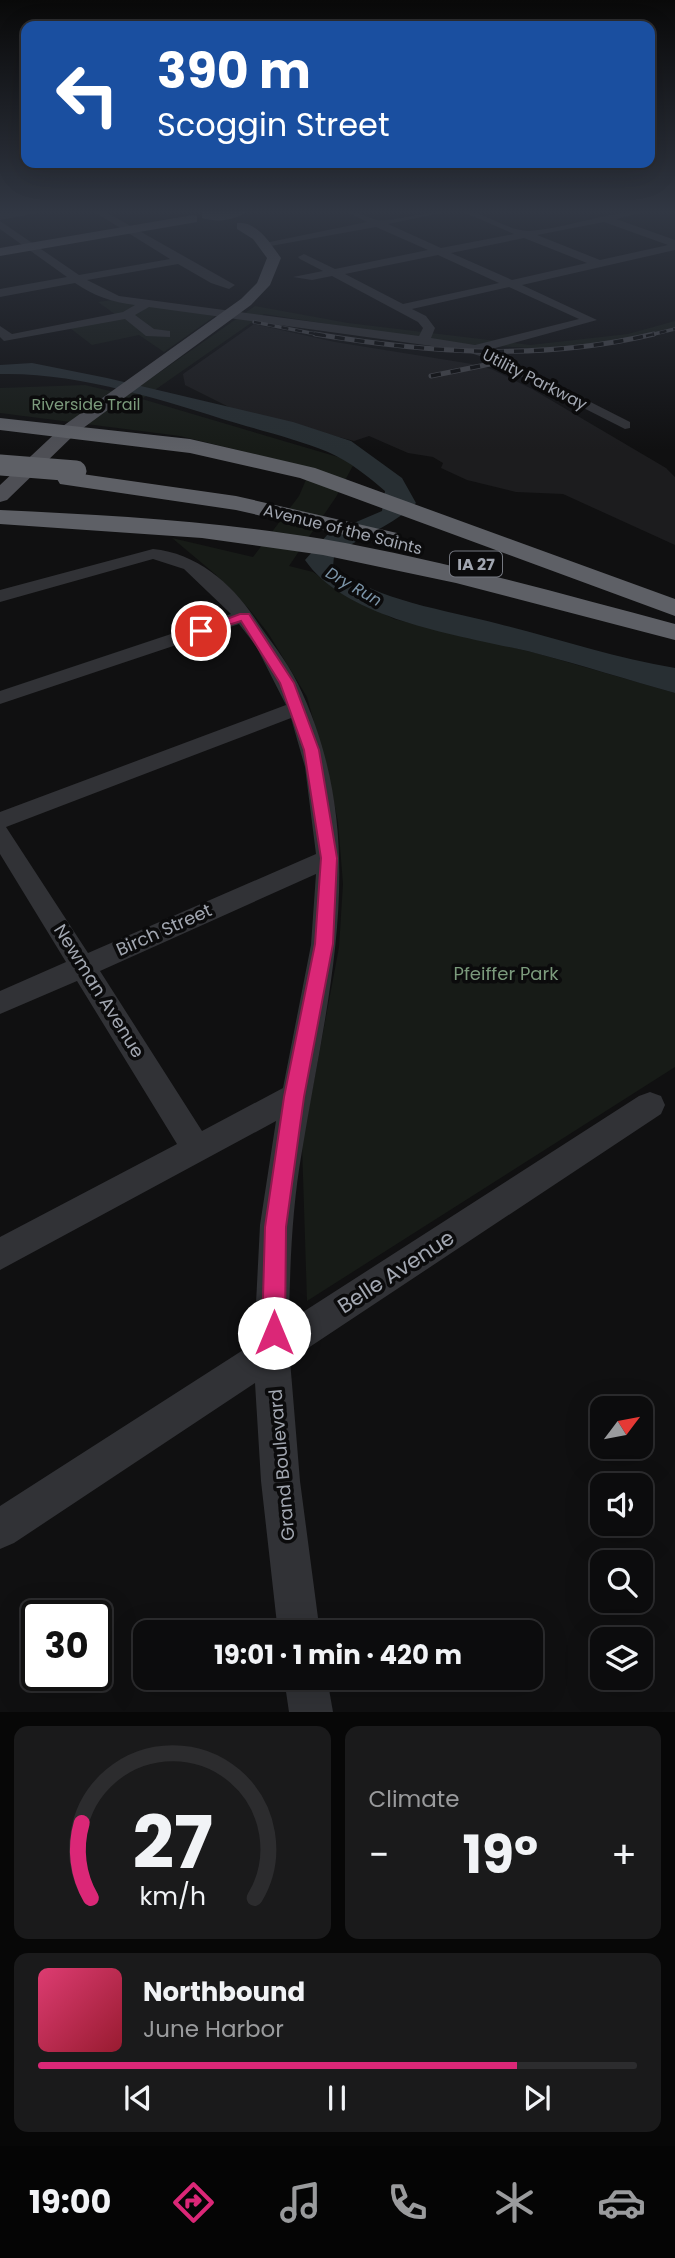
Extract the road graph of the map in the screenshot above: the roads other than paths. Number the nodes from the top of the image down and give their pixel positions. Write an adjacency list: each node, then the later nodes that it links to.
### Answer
1 (97, 291): 6 (street, Utility Parkway)
2 (256, 291): 8 (main road)
3 (368, 291): 7 (street)
4 (479, 291): 7 (street)
5 (526, 291): 13 (street)
6 (147, 303): 8 (street, Utility Parkway); 9 (street)
7 (401, 308): 12 (street)
8 (233, 312): 12 (street, Utility Parkway); 16 (main road)
9 (127, 315): 10 (street); 11 (street)
10 (5, 334)
11 (165, 334)
12 (424, 339): 13 (street, Utility Parkway)
13 (476, 349): 15 (street, Utility Parkway)
14 (0, 424): 16 (highway)
15 (625, 425)
16 (69, 430): 20 (main road); 24 (highway)
17 (0, 465): 19 (highway, Avenue of the Saints / IA 27, bridge)
18 (0, 473): 19 (highway, Avenue of the Saints / IA 27)
19 (72, 475): 21 (highway, Avenue of the Saints / IA 27)
20 (0, 496)
21 (277, 506): 25 (highway, Avenue of the Saints / IA 27); 27 (highway, Avenue of the Saints / IA 27)
22 (0, 517): 27 (highway)
23 (0, 596): 26 (street, Grand Boulevard)
24 (675, 608)
25 (675, 614)
26 (244, 616): 28 (street); 29 (street, Grand Boulevard)
27 (675, 633)
28 (0, 698)
29 (298, 708): 30 (street); 32 (street, Grand Boulevard)
30 (0, 821)
31 (0, 834): 33 (street, Newman Avenue)
32 (329, 858): 33 (street, Birch Street); 35 (street, Grand Boulevard)
33 (83, 966): 34 (street, Birch Street); 37 (street, Newman Avenue)
34 (0, 1003)
35 (294, 1097): 37 (street); 39 (street, Grand Boulevard)
36 (650, 1105): 39 (street, Belle Avenue)
37 (197, 1149): 38 (street)
38 (0, 1254)
39 (274, 1353): 40 (street, Belle Avenue); 41 (street, Grand Boulevard)
40 (0, 1529)
41 (297, 1620)
42 (308, 1690): 43 (street)
43 (311, 1712)

